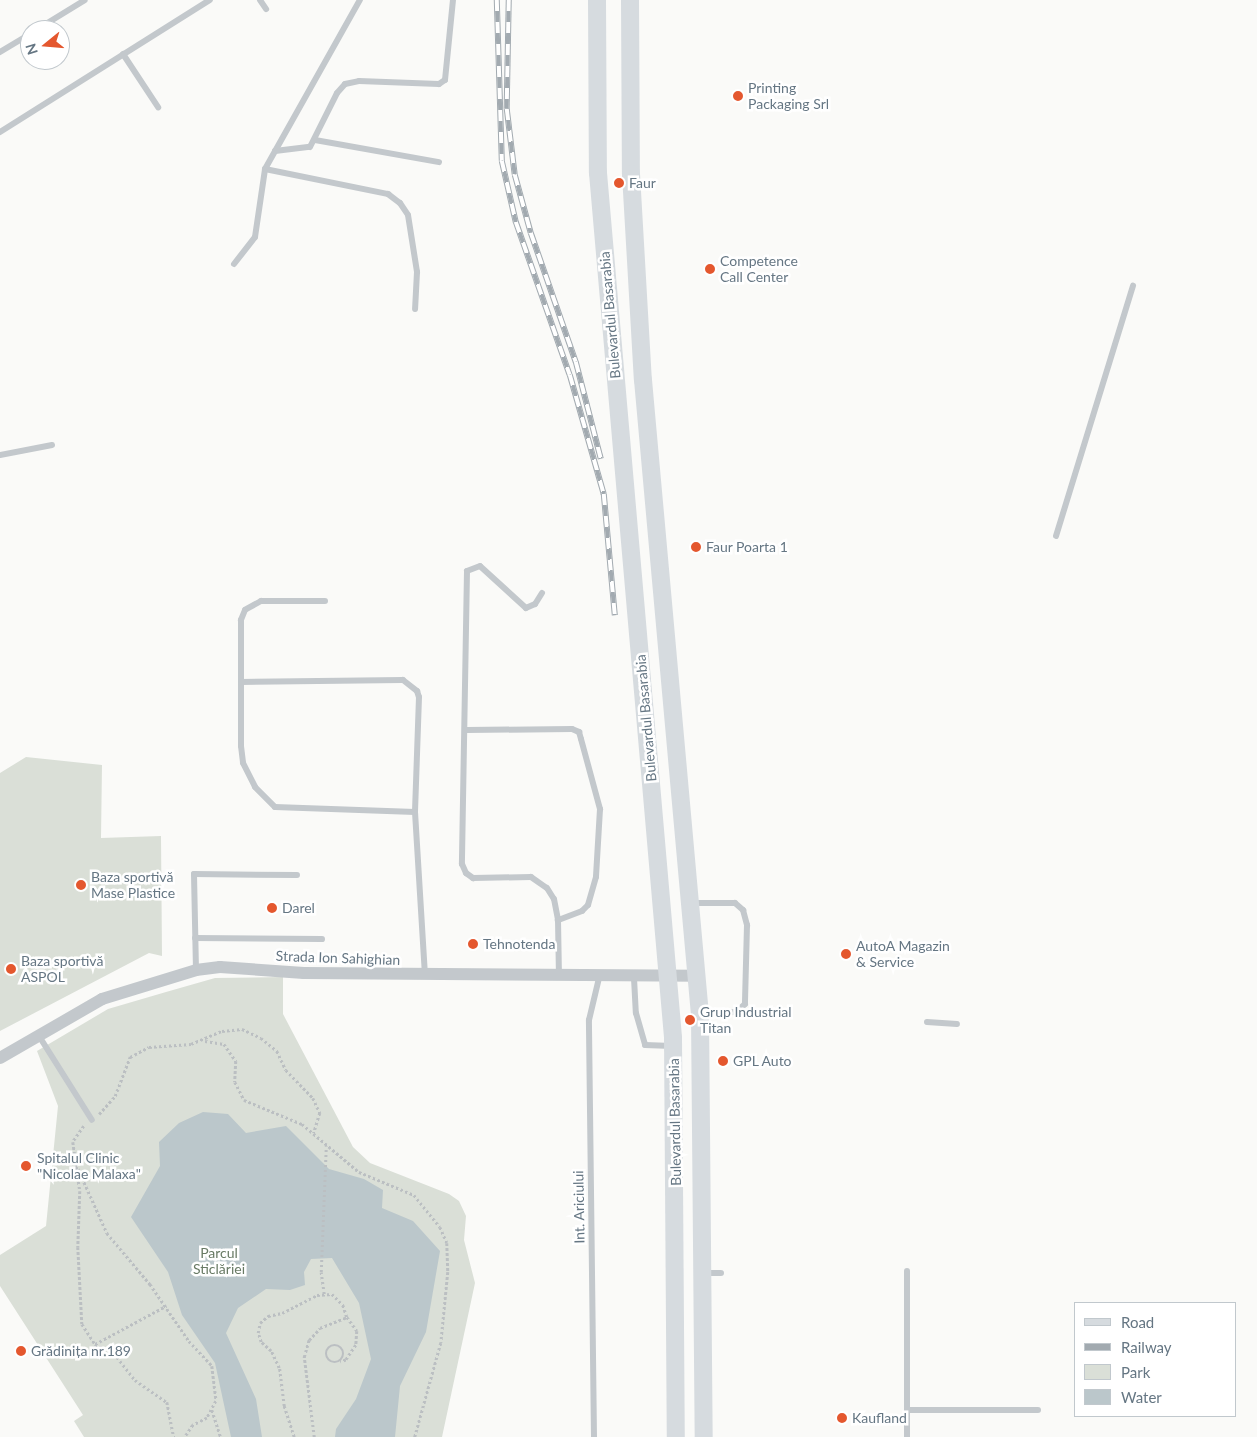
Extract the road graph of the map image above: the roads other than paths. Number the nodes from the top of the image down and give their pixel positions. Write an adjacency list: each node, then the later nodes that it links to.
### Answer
1 (85, 0): 9 (lane)
2 (210, 0): 12 (lane)
3 (260, 0): 8 (lane)
4 (360, 0): 16 (lane)
5 (453, 0): 15 (lane)
6 (597, 0): 39 (main road, Bulevardul Basarabia)
7 (630, 0): 31 (main road, Bulevardul Basarabia)
8 (266, 9)
9 (52, 20)
10 (20, 40): 11 (lane)
11 (0, 52)
12 (124, 54): 13 (lane); 14 (lane)
13 (158, 107)
14 (0, 132)
15 (315, 140): 16 (lane); 17 (lane)
16 (275, 152): 18 (lane)
17 (439, 162)
18 (265, 170): 19 (lane); 21 (lane)
19 (234, 264)
20 (1133, 286): 24 (lane)
21 (415, 309)
22 (52, 445): 23 (lane)
23 (0, 455)
24 (1056, 536)
25 (542, 593): 28 (lane)
26 (325, 601): 27 (lane)
27 (241, 682): 29 (lane); 29 (lane)
28 (467, 730): 32 (lane); 32 (lane)
29 (416, 812): 36 (lane)
30 (297, 875): 33 (lane)
31 (689, 903): 38 (main road, Bulevardul Basarabia); 42 (lane)
32 (558, 920): 37 (lane)
33 (195, 938): 34 (lane); 35 (lane)
34 (322, 939)
35 (196, 970): 36 (street, Strada Ion Sahighian); 45 (street, Strada Ion Sahighian)
36 (425, 975): 37 (street, Strada Ion Sahighian)
37 (559, 976): 40 (street, Strada Ion Sahighian)
38 (696, 976): 39 (street, Strada Ion Sahighian); 42 (main road, Bulevardul Basarabia)
39 (668, 977): 41 (street, Strada Ion Sahighian); 46 (main road, Bulevardul Basarabia)
40 (599, 978): 41 (street, Strada Ion Sahighian); 52 (lane, Int. Ariciului)
41 (634, 978): 46 (lane)
42 (700, 1014): 54 (main road, Bulevardul Basarabia)
43 (927, 1022): 44 (lane)
44 (956, 1024)
45 (39, 1036): 47 (street, Strada Ion Sahighian); 48 (lane)
46 (673, 1046): 53 (main road, Bulevardul Basarabia)
47 (0, 1058)
48 (92, 1120)
49 (907, 1270): 50 (lane)
50 (907, 1410): 51 (lane); 55 (lane)
51 (1038, 1410)
52 (594, 1437)
53 (676, 1437)
54 (704, 1437)
55 (907, 1437)

